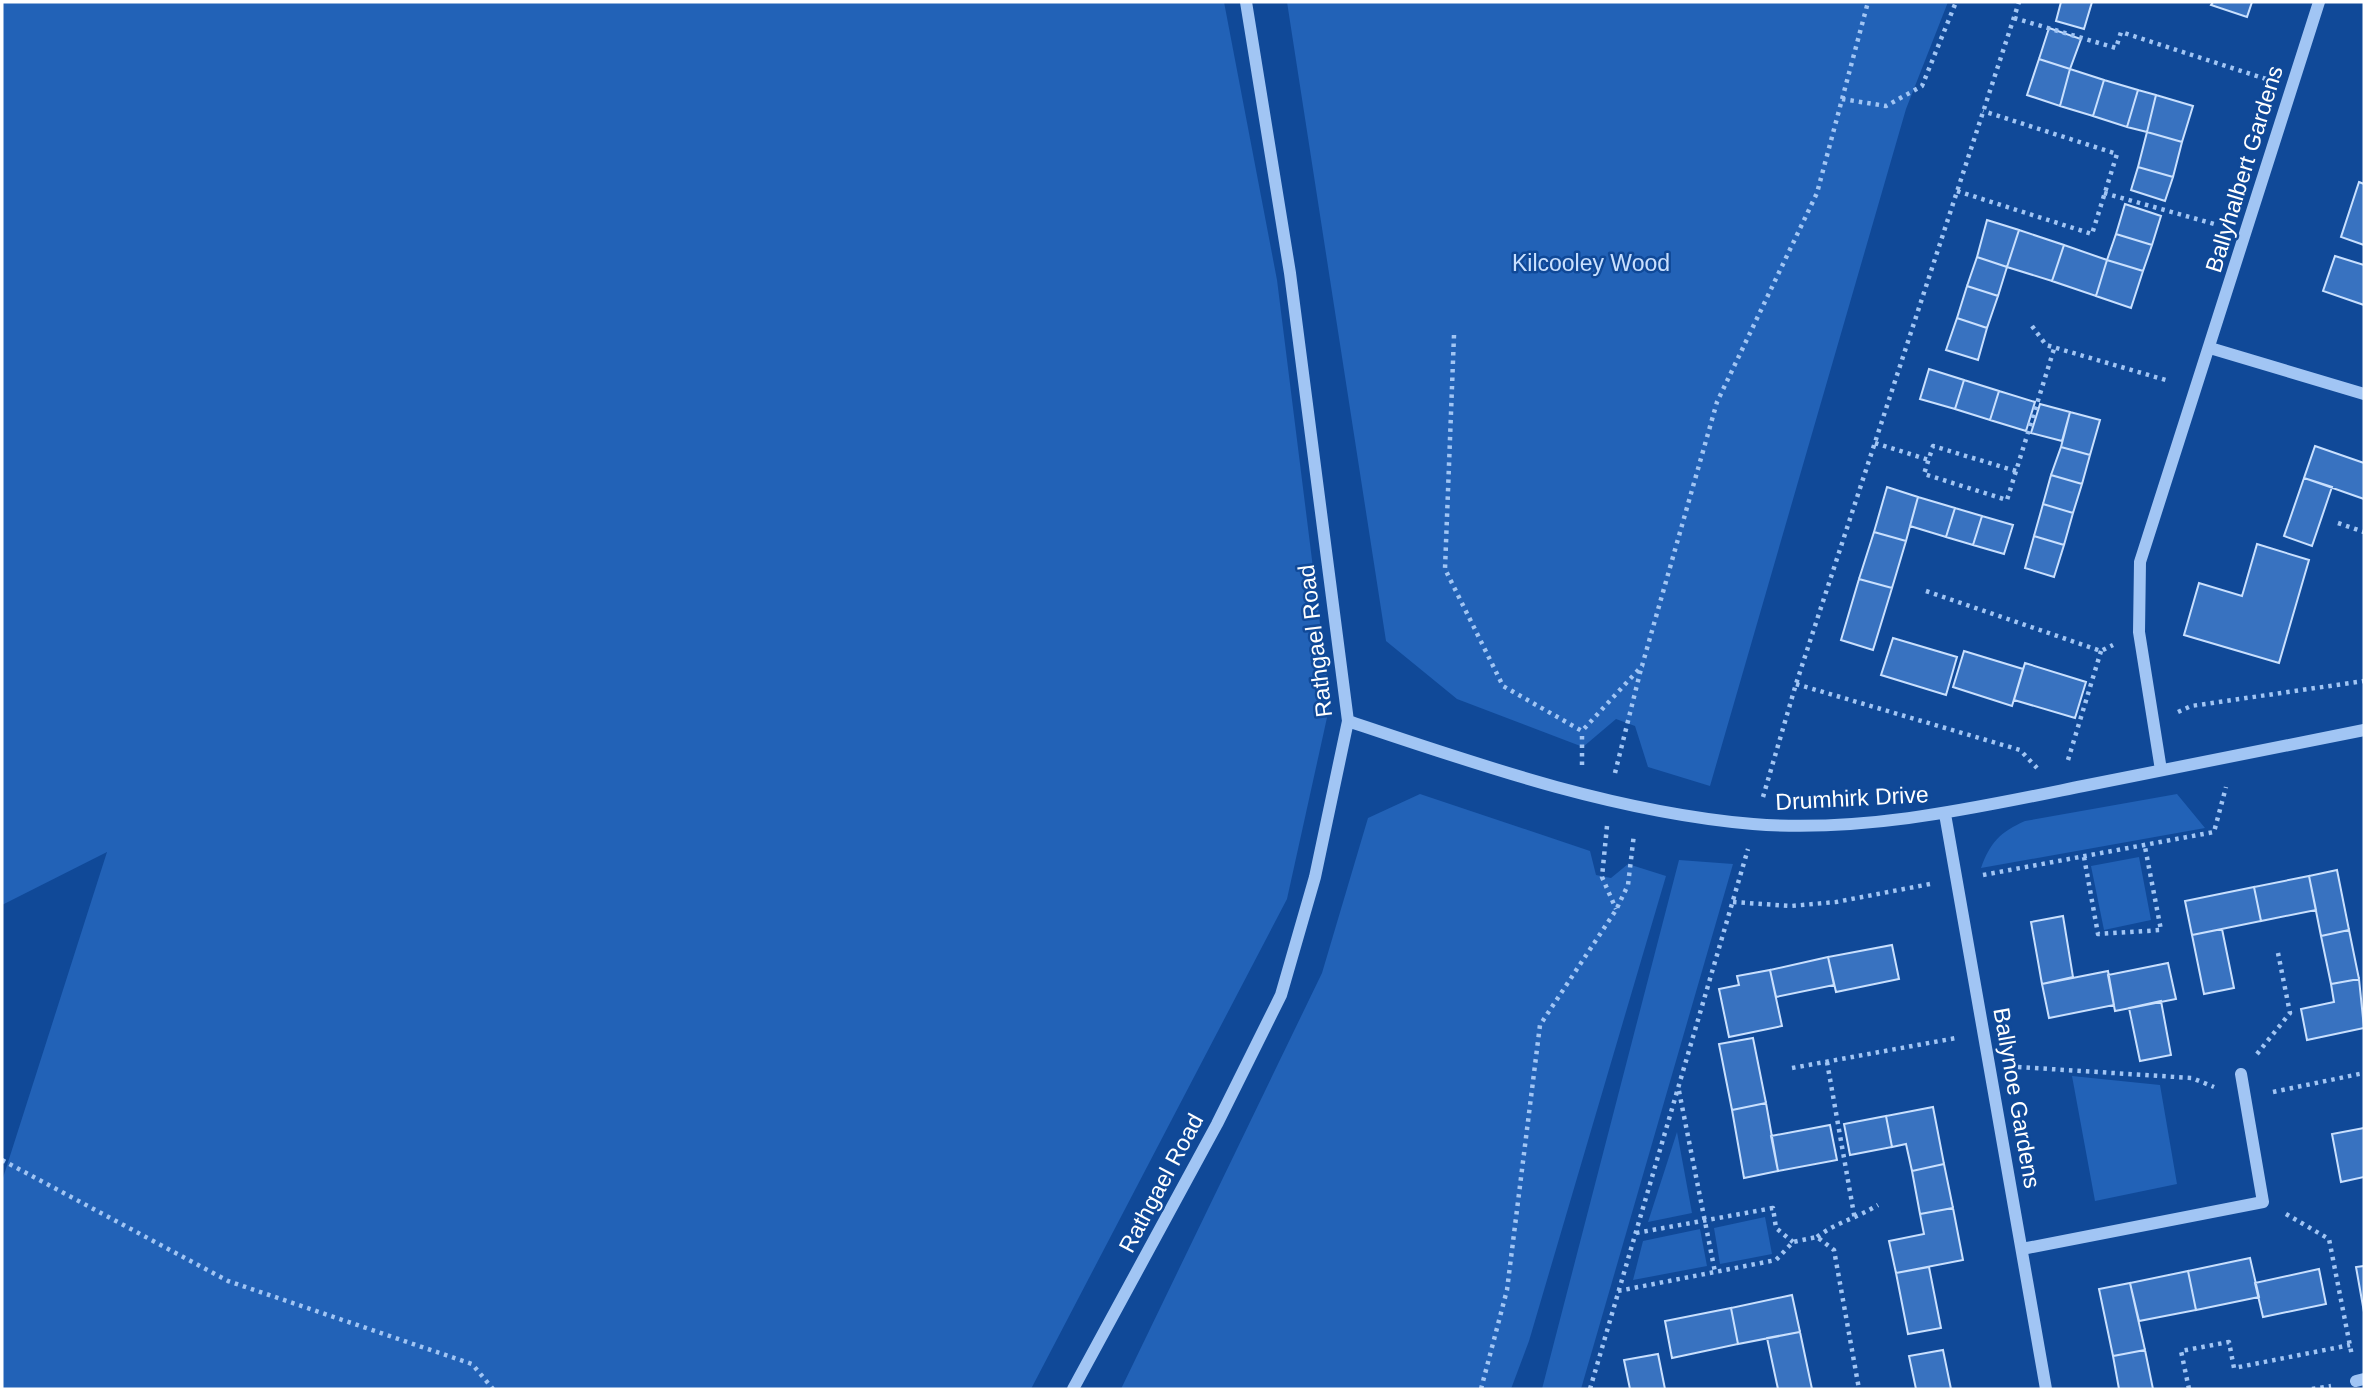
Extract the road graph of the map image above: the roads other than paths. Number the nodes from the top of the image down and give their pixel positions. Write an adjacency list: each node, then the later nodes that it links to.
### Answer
1 (1246, 2): 5 (street, Rathgael Road)
2 (2319, 2): 3 (street, Ballyhalbert Gardens)
3 (2210, 348): 4 (street); 7 (street, Ballyhalbert Gardens)
4 (2364, 394)
5 (1348, 721): 8 (street, Drumhirk Drive); 11 (street, Rathgael Road)
6 (2364, 730): 7 (street, Drumhirk Drive)
7 (2161, 770): 8 (street, Drumhirk Drive)
8 (1945, 814): 10 (street, Ballynoe Gardens)
9 (2241, 1074): 10 (street)
10 (2022, 1249): 12 (street, Ballynoe Gardens)
11 (1073, 1389)
12 (2046, 1389)

